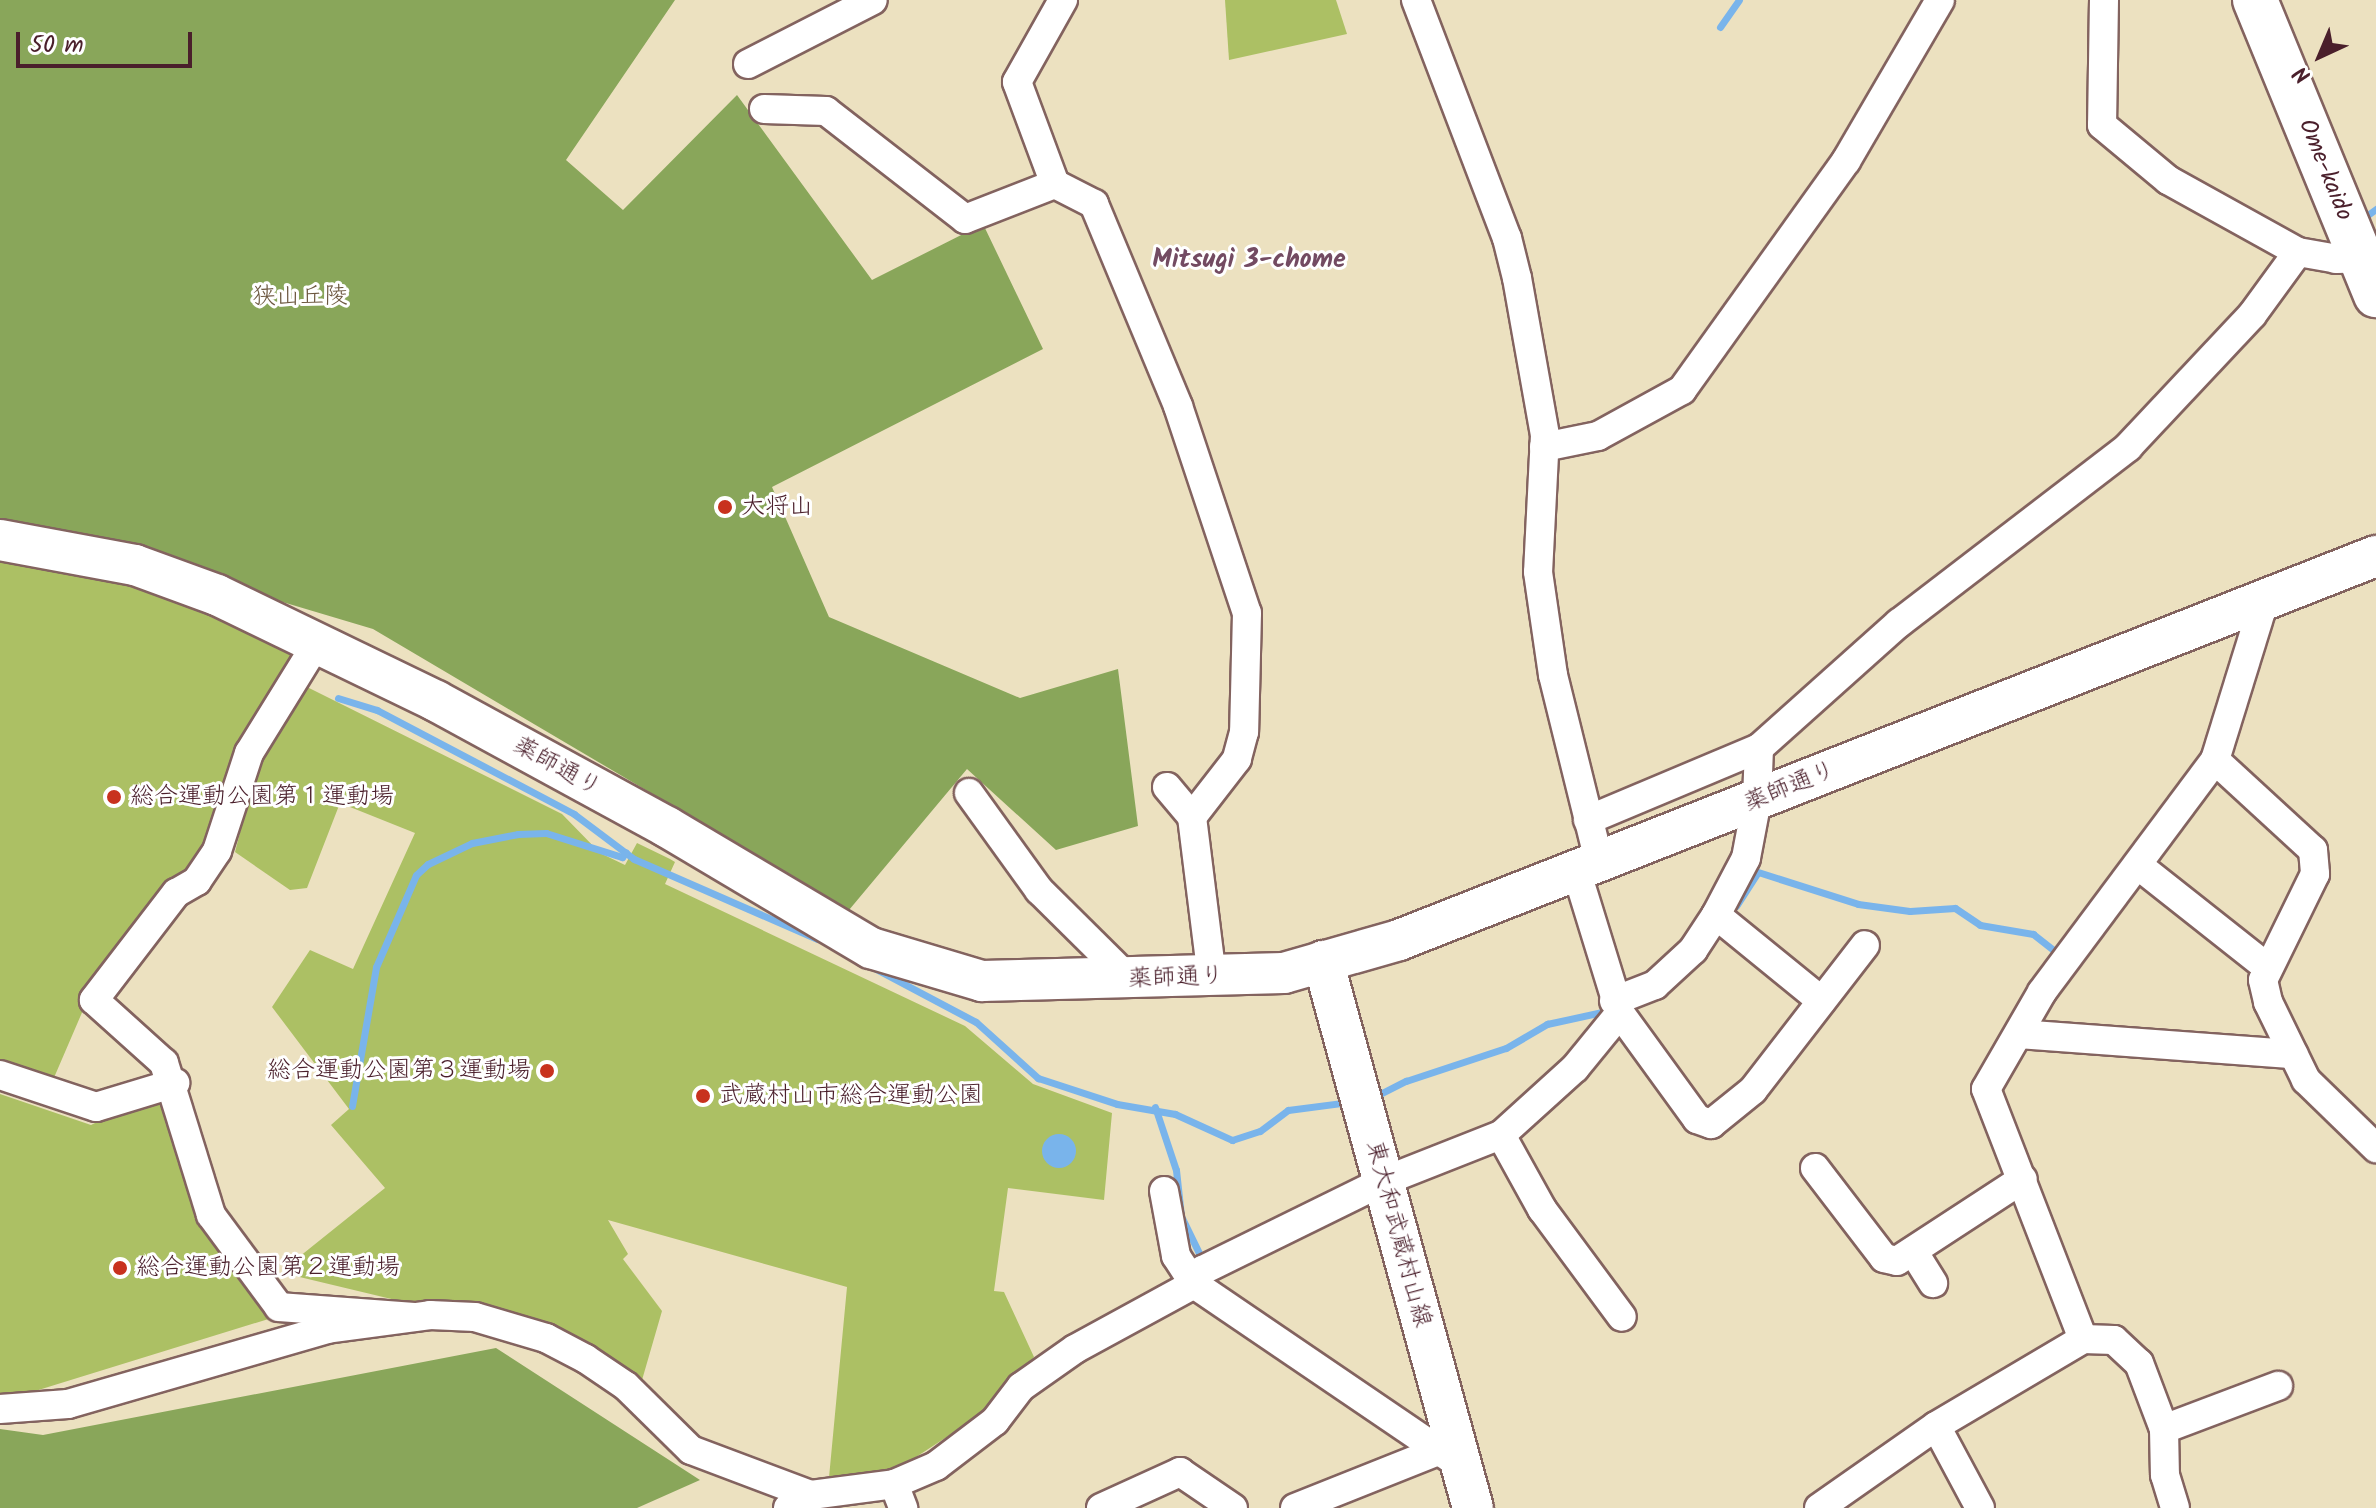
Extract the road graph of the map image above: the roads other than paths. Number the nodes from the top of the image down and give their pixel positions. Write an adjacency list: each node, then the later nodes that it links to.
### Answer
1 (873, 0): 7 (street)
2 (1063, 0): 9 (street)
3 (1416, 0): 12 (street)
4 (1940, 0): 12 (street)
5 (2104, 0): 10 (street)
6 (2255, 0): 11 (main road, Ome-kaido)
7 (748, 64)
8 (764, 109): 9 (street)
9 (1055, 184): 22 (street)
10 (2298, 252): 11 (street); 17 (street)
11 (2372, 269)
12 (1544, 447): 23 (street)
13 (0, 540): 16 (street, 薬師通り)
14 (2376, 556): 15 (street, 薬師通り)
15 (2265, 598): 18 (street); 21 (street, 薬師通り)
16 (317, 643): 31 (street, 薬師通り); 37 (street)
17 (1759, 748): 21 (street); 23 (street)
18 (2215, 760): 24 (street); 29 (street)
19 (1167, 787): 22 (street)
20 (969, 793): 31 (street)
21 (1757, 800): 25 (street, 薬師通り); 26 (street)
22 (1192, 817): 30 (street)
23 (1588, 820): 25 (street)
24 (2139, 866): 29 (street); 34 (street)
25 (1588, 869): 28 (street, 薬師通り); 33 (street)
26 (1725, 923): 32 (street); 33 (street)
27 (1865, 945): 32 (street)
28 (1323, 961): 30 (street, 薬師通り); 42 (street, 東大和武蔵村山線)
29 (2268, 968): 35 (street)
30 (1212, 977): 31 (street, 薬師通り)
31 (1130, 980)
32 (1822, 1001): 33 (street)
33 (1617, 1007): 38 (street)
34 (2019, 1034): 35 (street); 41 (street)
35 (2293, 1054): 39 (street)
36 (0, 1075): 37 (street)
37 (175, 1083): 47 (street)
38 (1501, 1135): 42 (street); 48 (street)
39 (2376, 1148)
40 (1815, 1168): 44 (street)
41 (2023, 1179): 44 (street); 49 (street)
42 (1384, 1181): 46 (street); 54 (street, 東大和武蔵村山線)
43 (1164, 1191): 46 (street)
44 (1913, 1251): 45 (street)
45 (1933, 1283)
46 (1194, 1284): 54 (street); 55 (street)
47 (414, 1317): 51 (street); 56 (street)
48 (1622, 1317)
49 (2083, 1339): 52 (street); 53 (street)
50 (2278, 1386): 53 (street)
51 (0, 1409)
52 (1936, 1426): 61 (street); 62 (street)
53 (2164, 1429): 63 (street)
54 (1450, 1458): 59 (street); 60 (street, 東大和武蔵村山線)
55 (898, 1496): 56 (street)
56 (800, 1501)
57 (1101, 1508): 58 (street)
58 (1233, 1508)
59 (1295, 1508)
60 (1473, 1508)
61 (1819, 1508)
62 (1980, 1508)
63 (2175, 1508)

